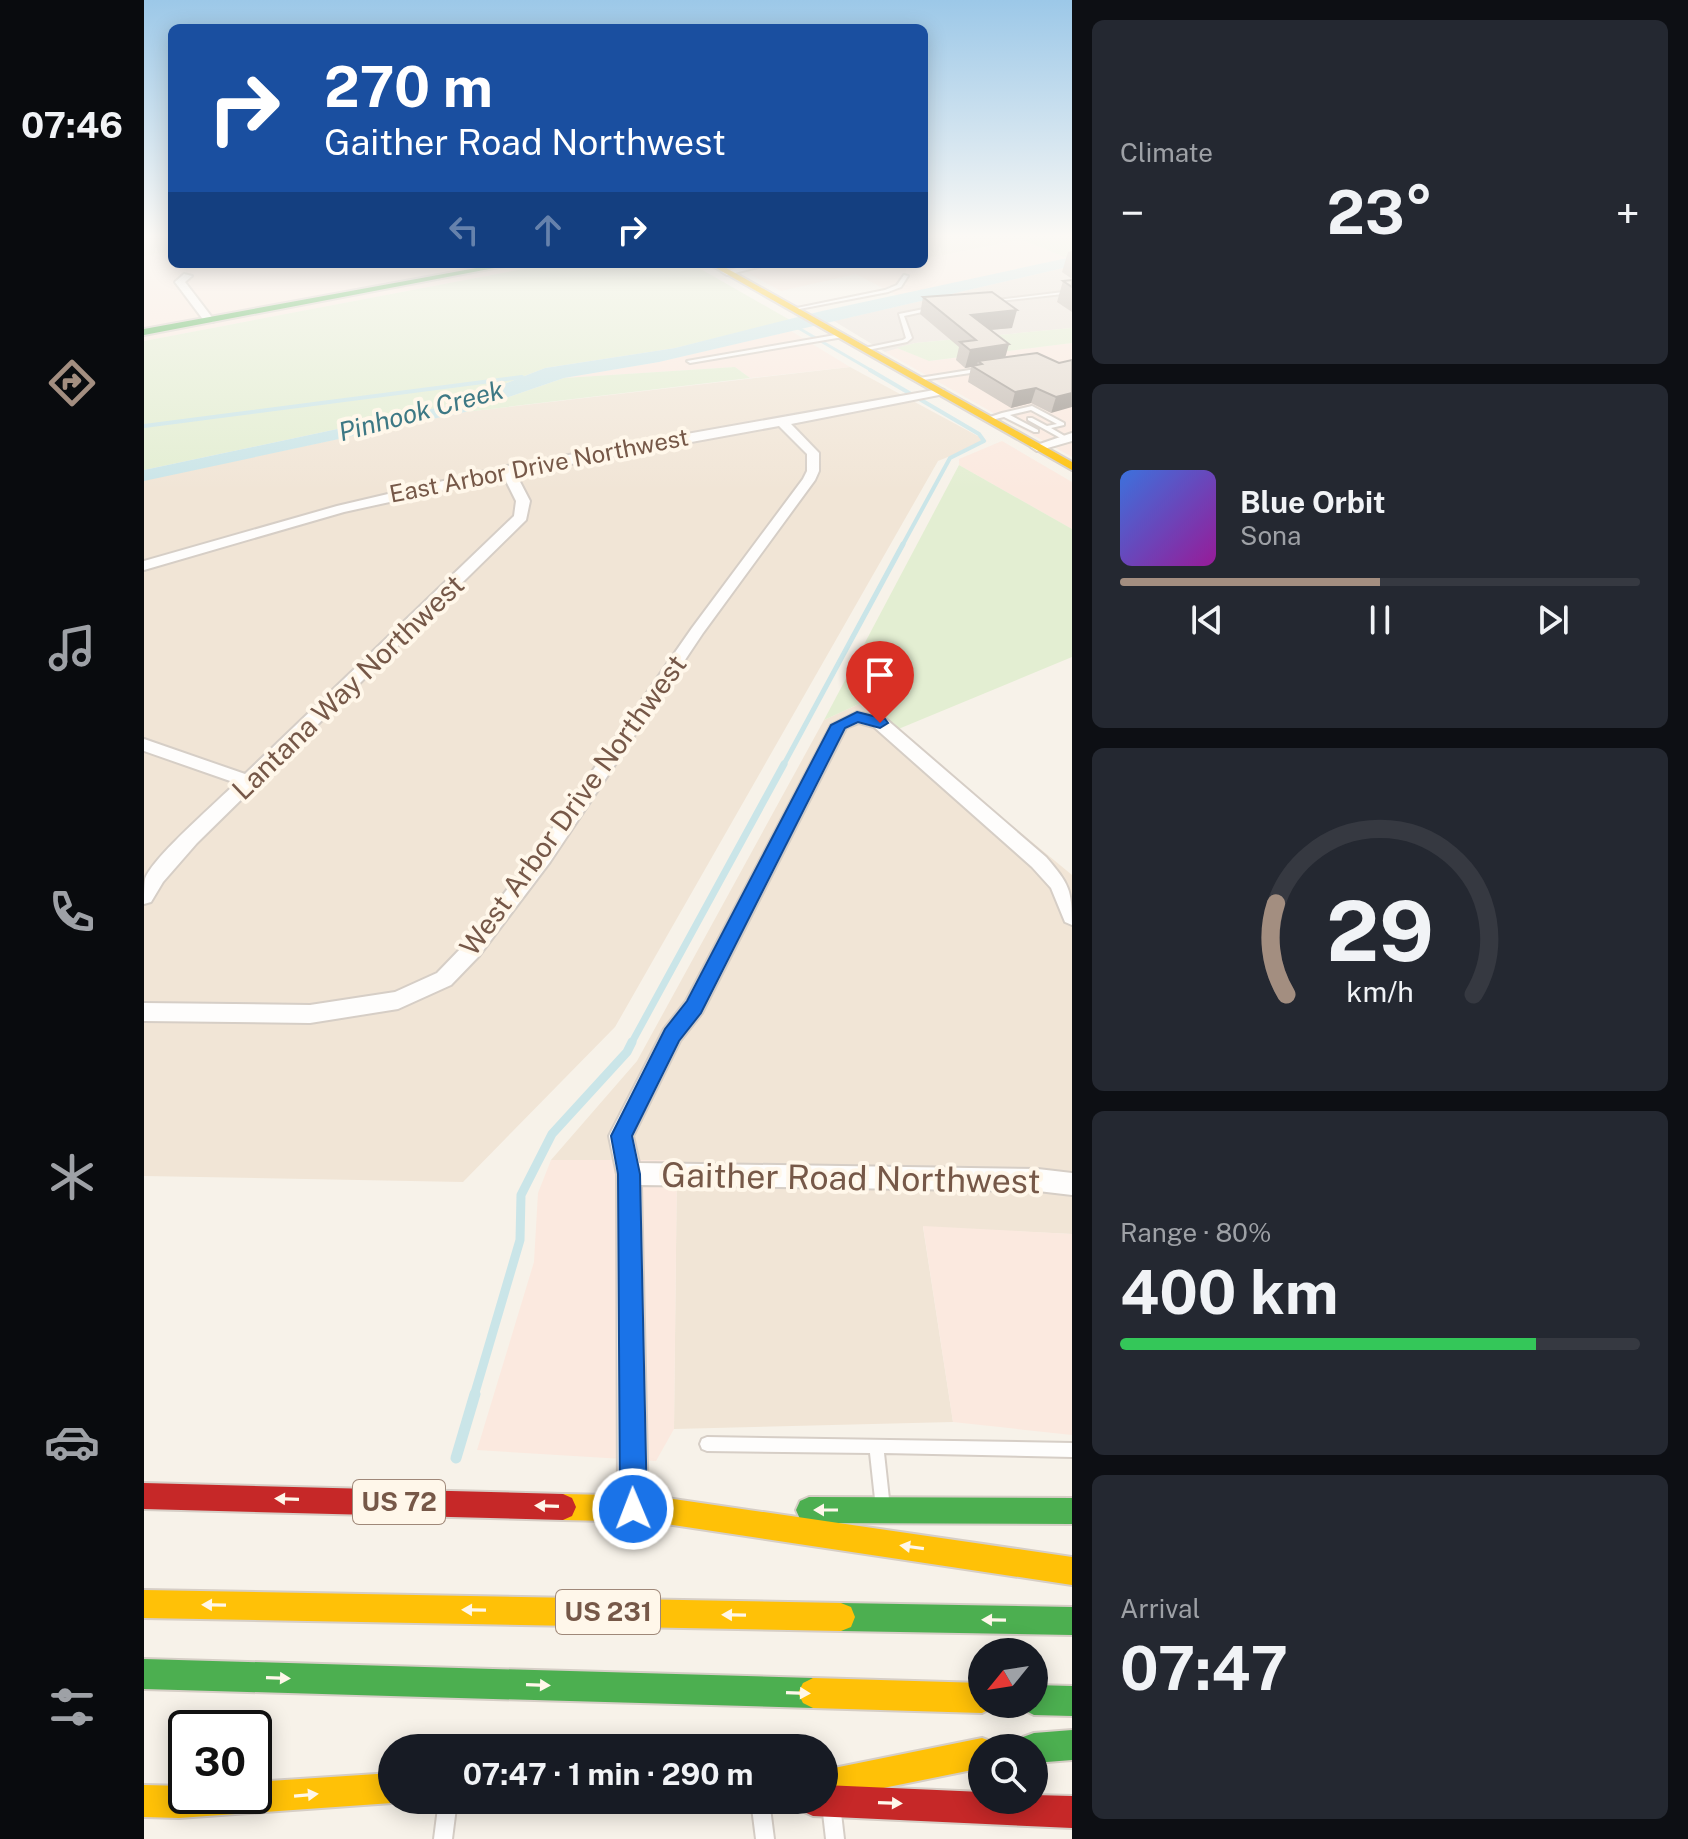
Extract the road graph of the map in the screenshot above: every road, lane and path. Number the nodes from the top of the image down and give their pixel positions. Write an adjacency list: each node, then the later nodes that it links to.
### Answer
1 (209, 320): 4 (main road)
2 (810, 320): 5 (main road)
3 (903, 320): 6 (lane)
4 (144, 332)
5 (830, 334): 6 (main road); 7 (lane)
6 (863, 349): 9 (main road)
7 (690, 361)
8 (991, 369): 9 (lane)
9 (923, 391): 10 (main road); 12 (street, East Arbor Drive Northwest)
10 (996, 416): 13 (lane); 15 (lane); 15 (main road)
11 (1030, 419): 13 (lane)
12 (781, 421): 17 (street, East Arbor Drive Northwest); 23 (street, West Arbor Drive Northwest)
13 (1046, 428): 14 (lane); 15 (lane)
14 (1069, 438): 15 (street)
15 (1036, 439): 16 (main road)
16 (1072, 467)
17 (507, 470): 18 (street, East Arbor Drive Northwest); 20 (street, Lantana Way Northwest)
18 (144, 566)
19 (144, 745): 20 (street)
20 (250, 782): 21 (street, Lantana Way Northwest)
21 (144, 897)
22 (1072, 917): 24 (street, Gaither Road Northwest)
23 (144, 1012)
24 (629, 1174): 25 (street, Gaither Road Northwest); 30 (street, Gaither Road Northwest)
25 (1072, 1184)
26 (707, 1444): 27 (lane)
27 (876, 1446): 28 (lane); 31 (lane)
28 (1072, 1450)
29 (144, 1496): 30 (main road, US 72, one-way to 29)
30 (643, 1509): 31 (main road, one-way to 30); 33 (main road, US 72, one-way to 30)
31 (883, 1510): 32 (main road)
32 (1072, 1511)
33 (1072, 1571)
34 (144, 1604): 35 (main road, US 231, one-way to 34)
35 (1072, 1621)
36 (144, 1674): 37 (main road, one-way to 37)
37 (968, 1698)
38 (1048, 1700): 39 (main road)
39 (1072, 1701)
40 (1072, 1745): 41 (main road)
41 (1048, 1747)
42 (968, 1757): 44 (main road)
43 (378, 1789): 46 (main road, one-way to 43)
44 (838, 1791)
45 (838, 1796): 47 (main road, one-way to 47)
46 (144, 1801)
47 (1072, 1812)
48 (446, 1814): 51 (lane)
49 (762, 1814): 52 (lane)
50 (828, 1814): 53 (lane)
51 (443, 1839)
52 (765, 1839)
53 (835, 1839)

